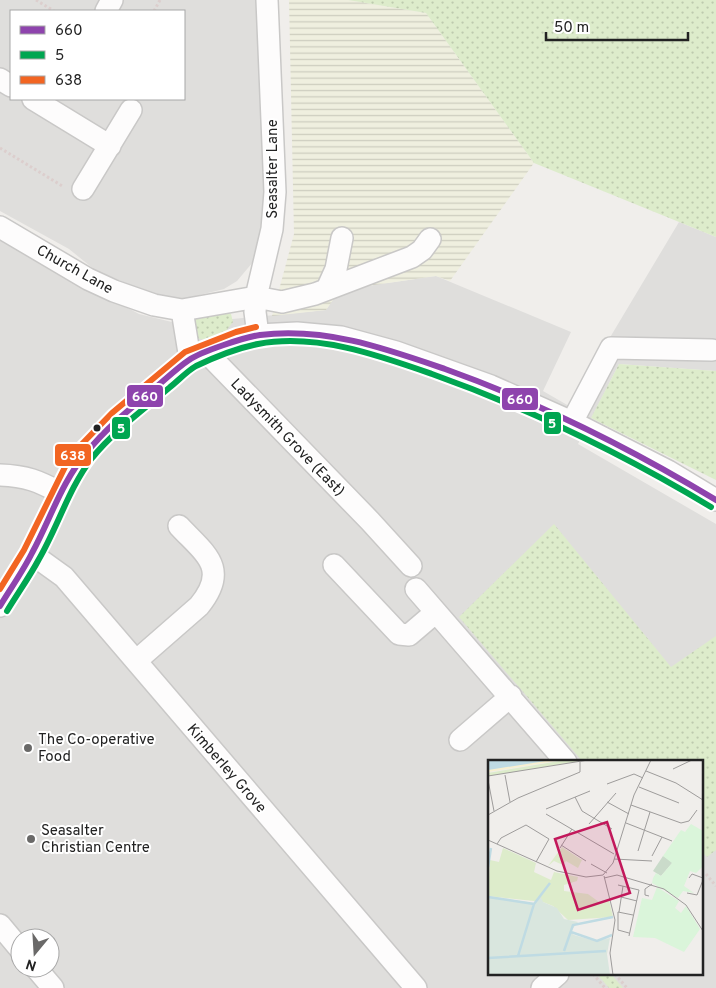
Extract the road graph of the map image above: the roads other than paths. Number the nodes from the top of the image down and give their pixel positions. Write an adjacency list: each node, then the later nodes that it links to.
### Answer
1 (267, 0): 11 (street, Seasalter Lane)
2 (37, 100): 3 (street)
3 (54, 104): 5 (street)
4 (132, 110): 5 (street)
5 (110, 146): 6 (street)
6 (83, 189)
7 (0, 227): 12 (street, Church Lane)
8 (342, 238): 10 (street)
9 (430, 239): 10 (street)
10 (328, 289): 11 (street)
11 (256, 297): 12 (street); 13 (street, Seasalter Lane)
12 (182, 310): 15 (street)
13 (258, 335): 15 (street); 16 (street)
14 (712, 350): 16 (street)
15 (198, 356): 18 (street); 23 (street, Ladysmith Grove (East))
16 (572, 422): 19 (street)
17 (0, 475): 18 (street)
18 (61, 493): 21 (street)
19 (716, 500)
20 (179, 526): 27 (street)
21 (32, 554): 25 (street); 27 (street, Kimberley Grove)
22 (334, 565): 26 (street)
23 (411, 566)
24 (416, 589): 26 (street)
25 (0, 606)
26 (436, 612): 28 (street)
27 (136, 661): 36 (street, Kimberley Grove)
28 (511, 696): 29 (street); 30 (street)
29 (460, 740)
30 (564, 760)
31 (0, 925): 32 (street)
32 (10, 937)
33 (556, 976): 37 (street)
34 (44, 978): 35 (street)
35 (53, 988)
36 (416, 988)
37 (542, 988)

